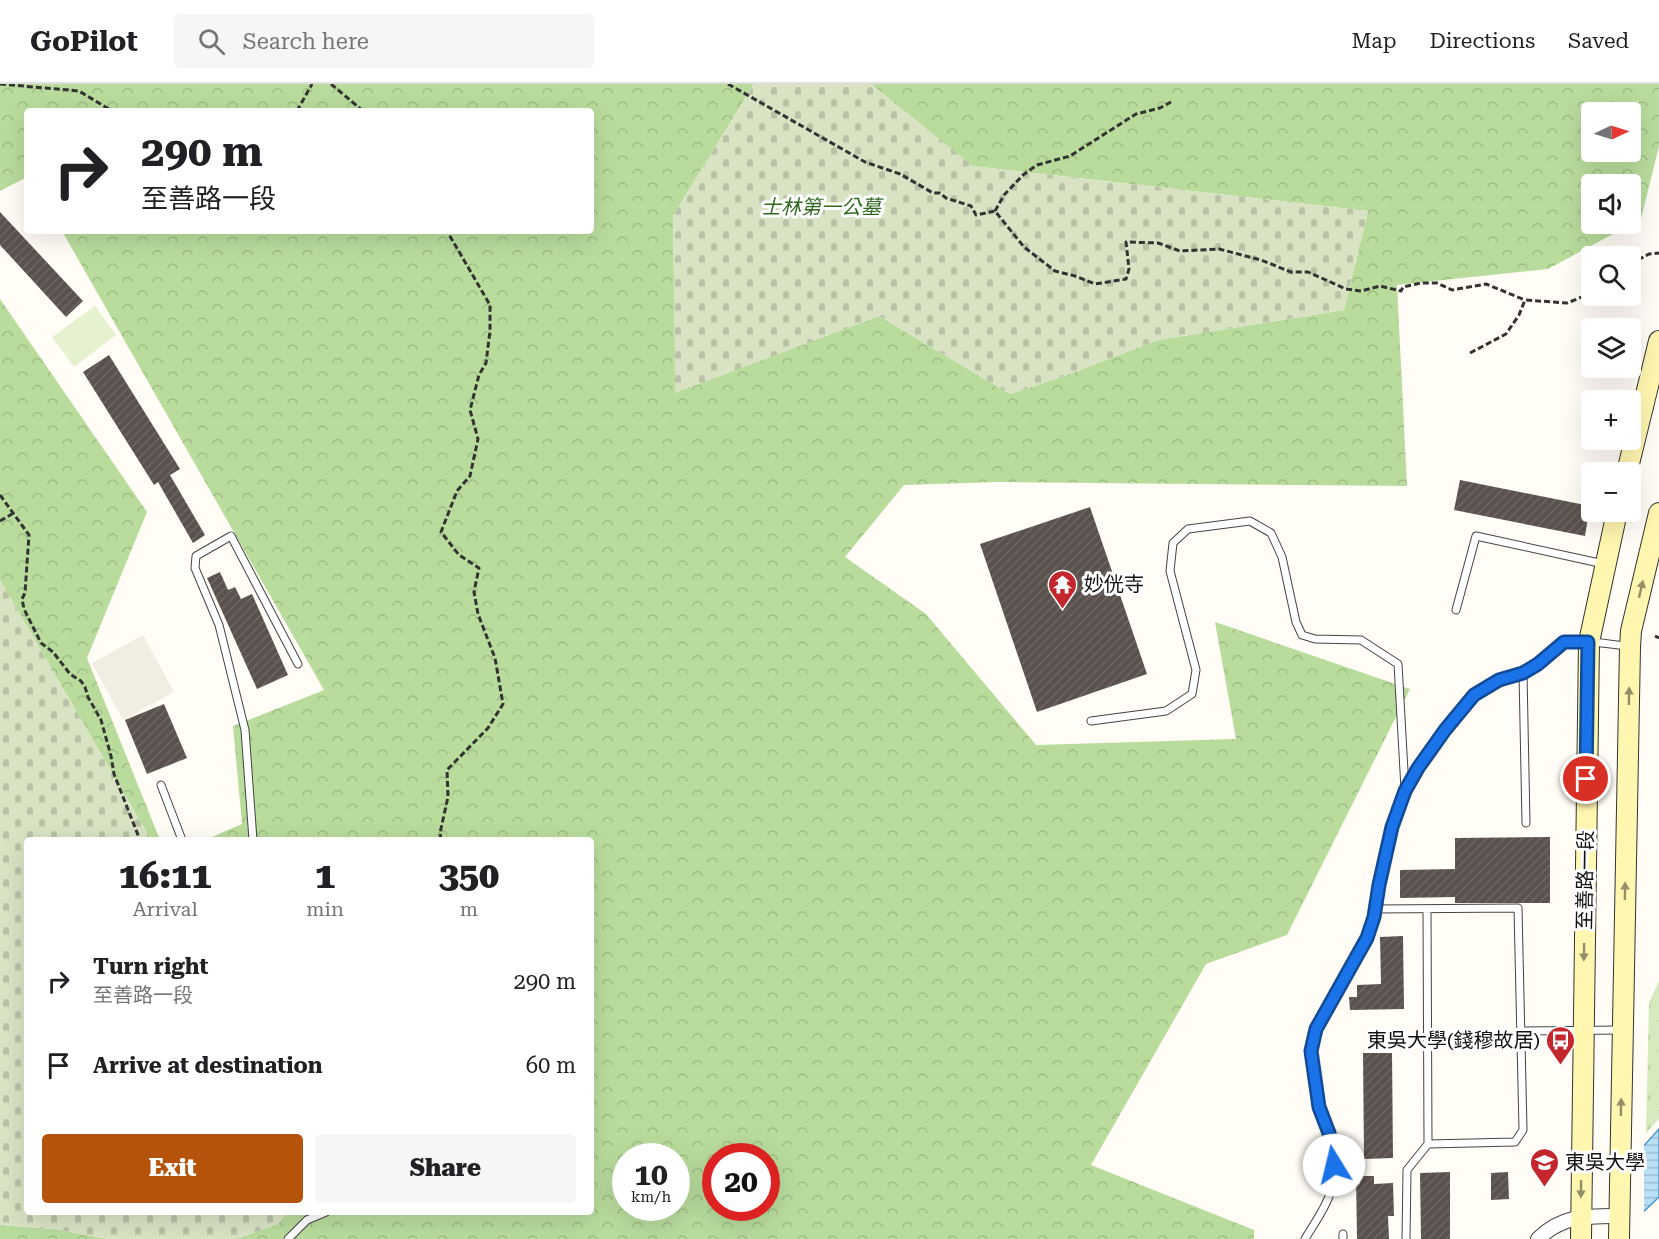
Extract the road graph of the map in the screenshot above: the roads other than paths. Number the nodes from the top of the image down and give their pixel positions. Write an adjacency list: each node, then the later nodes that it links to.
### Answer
1 (1659, 341): 2 (main road)
2 (1629, 462)
3 (1659, 513): 8 (main road, 至善路一段, one-way to 3)
4 (1614, 522): 5 (main road, 至善路一段)
5 (1604, 564): 6 (lane); 7 (main road, 至善路一段)
6 (1456, 610)
7 (1588, 642): 8 (lane); 10 (lane); 19 (main road, 至善路一段, one-way to 19)
8 (1630, 647): 20 (main road, 至善路一段, one-way to 8)
9 (298, 664): 16 (lane)
10 (1523, 673): 13 (lane); 14 (lane)
11 (1091, 721): 13 (lane)
12 (161, 785): 15 (lane)
13 (1405, 791): 17 (lane)
14 (1526, 824)
15 (181, 837)
16 (253, 837)
17 (1376, 909): 18 (lane); 27 (lane)
18 (1427, 909): 21 (lane); 22 (lane)
19 (1582, 1030): 20 (lane); 21 (lane); 24 (main road, 至善路一段, one-way to 24)
20 (1622, 1030): 25 (main road, 至善路一段, one-way to 20)
21 (1522, 1031): 22 (lane)
22 (1428, 1144): 28 (lane)
23 (320, 1215): 26 (lane)
24 (1580, 1216): 25 (street); 29 (street); 30 (main road, 至善路一段)
25 (1619, 1216): 31 (main road, 至善路一段)
26 (288, 1239)
27 (1305, 1239)
28 (1406, 1239)
29 (1538, 1239)
30 (1581, 1239)
31 (1619, 1239)

